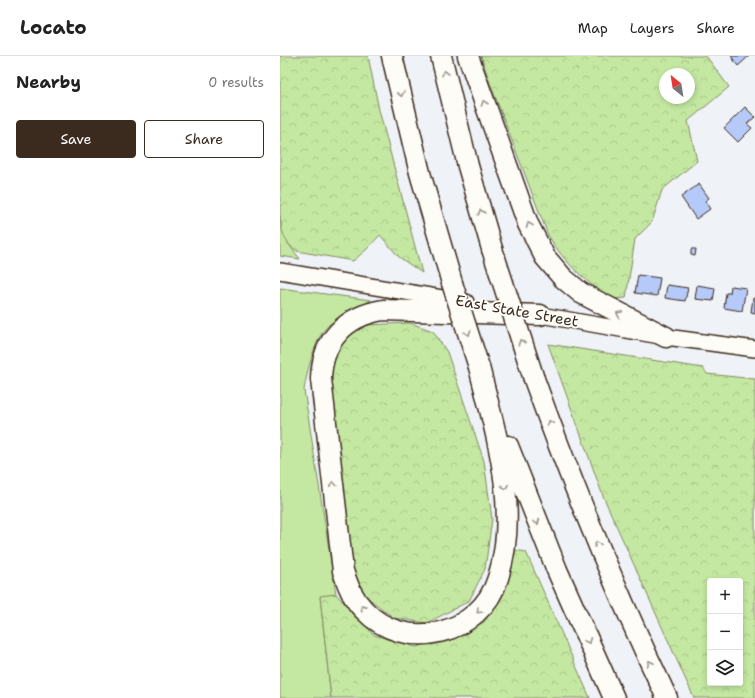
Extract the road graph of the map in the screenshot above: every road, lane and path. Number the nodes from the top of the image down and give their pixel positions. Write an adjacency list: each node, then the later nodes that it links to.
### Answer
1 (392, 56): 8 (highway, one-way to 8, bridge)
2 (441, 56): 10 (highway, one-way to 2, bridge)
3 (468, 56): 6 (highway, one-way to 3)
4 (280, 271): 5 (street, East State Street)
5 (540, 315): 6 (street, East State Street); 8 (highway, one-way to 5)
6 (666, 337): 7 (street, East State Street)
7 (755, 349)
8 (479, 367): 9 (highway, one-way to 9)
9 (614, 698)
10 (667, 698)

